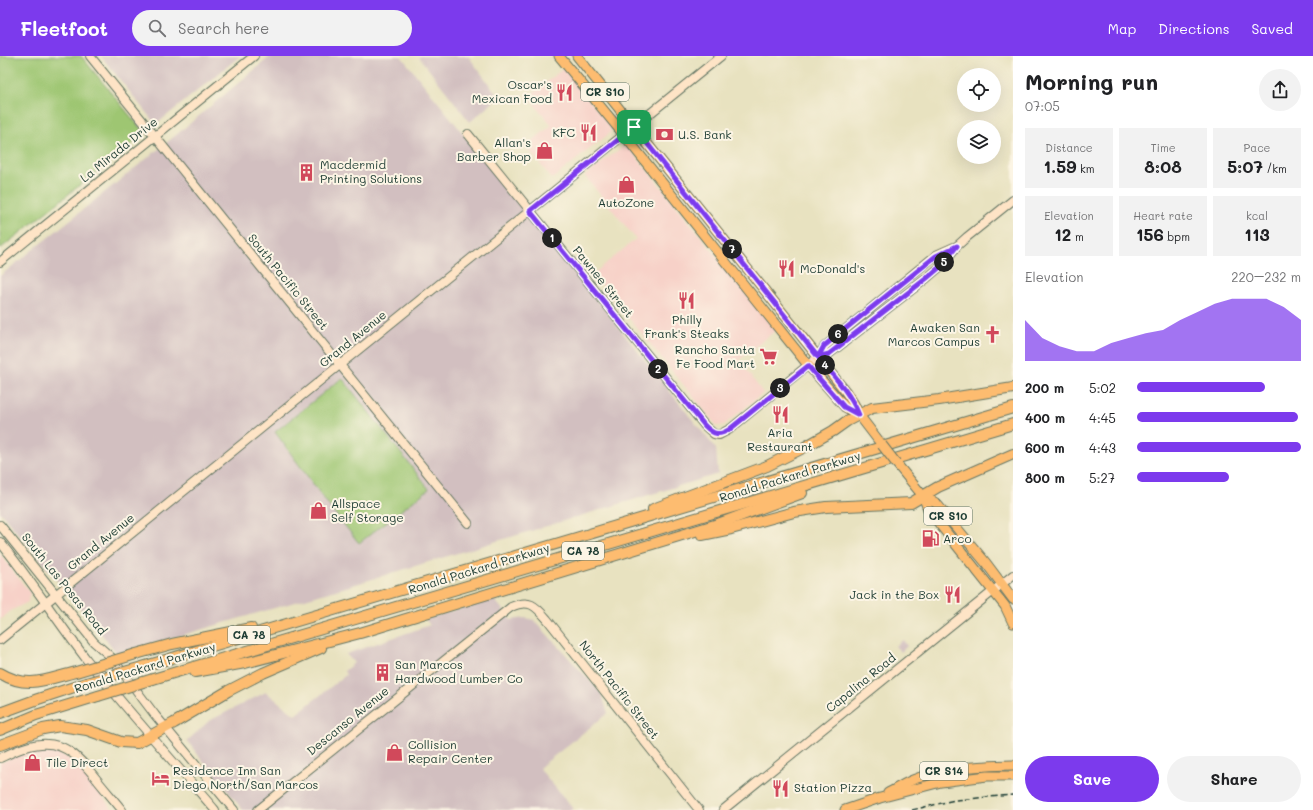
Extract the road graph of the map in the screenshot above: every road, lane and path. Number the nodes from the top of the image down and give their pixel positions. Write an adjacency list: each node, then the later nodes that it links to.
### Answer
1 (90, 56): 9 (street, South Pacific Street)
2 (254, 56): 9 (street, La Mirada Drive)
3 (559, 56): 8 (main road, CR S10)
4 (577, 56): 6 (main road, CR S10)
5 (721, 56): 6 (street, Grand Avenue)
6 (634, 127): 8 (street, Grand Avenue); 11 (main road, CR S10)
7 (468, 134): 13 (street, Pawnee Street)
8 (624, 135): 10 (main road, CR S10); 13 (street, Grand Avenue)
9 (155, 136): 15 (street, La Mirada Drive); 17 (street, South Pacific Street)
10 (666, 188): 11 (main road); 18 (main road, CR S10)
11 (688, 195): 16 (main road, CR S10)
12 (1013, 200): 14 (street)
13 (530, 211): 17 (street, Grand Avenue); 18 (street, Pawnee Street)
14 (957, 246): 16 (street); 16 (street)
15 (0, 262)
16 (818, 357): 18 (street); 21 (main road, CR S10)
17 (340, 366): 26 (street, South Pacific Street); 34 (street, Grand Avenue)
18 (808, 366): 21 (main road, CR S10)
19 (1013, 388): 21 (highway)
20 (1013, 408): 28 (highway, Ronald Packard Parkway / CA 78)
21 (859, 415): 25 (main road, CR S10, bridge); 28 (highway)
22 (1013, 424): 24 (highway, Ronald Packard Parkway / CA 78)
23 (1013, 454): 25 (highway)
24 (875, 465): 30 (highway); 43 (highway, Ronald Packard Parkway / CA 78)
25 (923, 496): 30 (highway); 32 (main road, CR S10); 33 (main road, CR S10)
26 (468, 523)
27 (0, 525): 34 (street, South Las Posas Road)
28 (586, 535): 37 (highway, Ronald Packard Parkway / CA 78)
29 (0, 542): 36 (street, South Las Posas Road)
30 (647, 546): 40 (highway)
31 (1013, 575): 32 (street, Capalina Road)
32 (1002, 584): 33 (street, Capalina Road); 35 (main road, CR S10)
33 (993, 591): 39 (main road, CR S10); 58 (street, Capalina Road)
34 (56, 595): 36 (street, Grand Avenue); 45 (street, South Las Posas Road)
35 (1013, 599)
36 (46, 603): 41 (street, Grand Avenue); 47 (street, South Las Posas Road)
37 (356, 603): 42 (highway, bridge); 44 (highway, Ronald Packard Parkway / CA 78, bridge)
38 (511, 607): 56 (street, Descanso Avenue); 57 (street, North Pacific Street)
39 (1013, 623)
40 (360, 633): 43 (highway); 45 (highway)
41 (0, 640)
42 (0, 673)
43 (153, 679): 46 (highway, Ronald Packard Parkway / CA 78, bridge)
44 (0, 713)
45 (165, 728): 47 (highway); 55 (street, South Las Posas Road)
46 (0, 730)
47 (151, 736): 48 (highway); 54 (street, South Las Posas Road)
48 (0, 745)
49 (0, 758): 53 (street)
50 (1013, 765): 52 (main road, CR S14)
51 (1013, 776): 52 (main road, CR S14)
52 (880, 798): 59 (main road, CR S14)
53 (122, 810)
54 (215, 810)
55 (234, 810)
56 (258, 810)
57 (699, 810)
58 (723, 810)
59 (845, 810)

